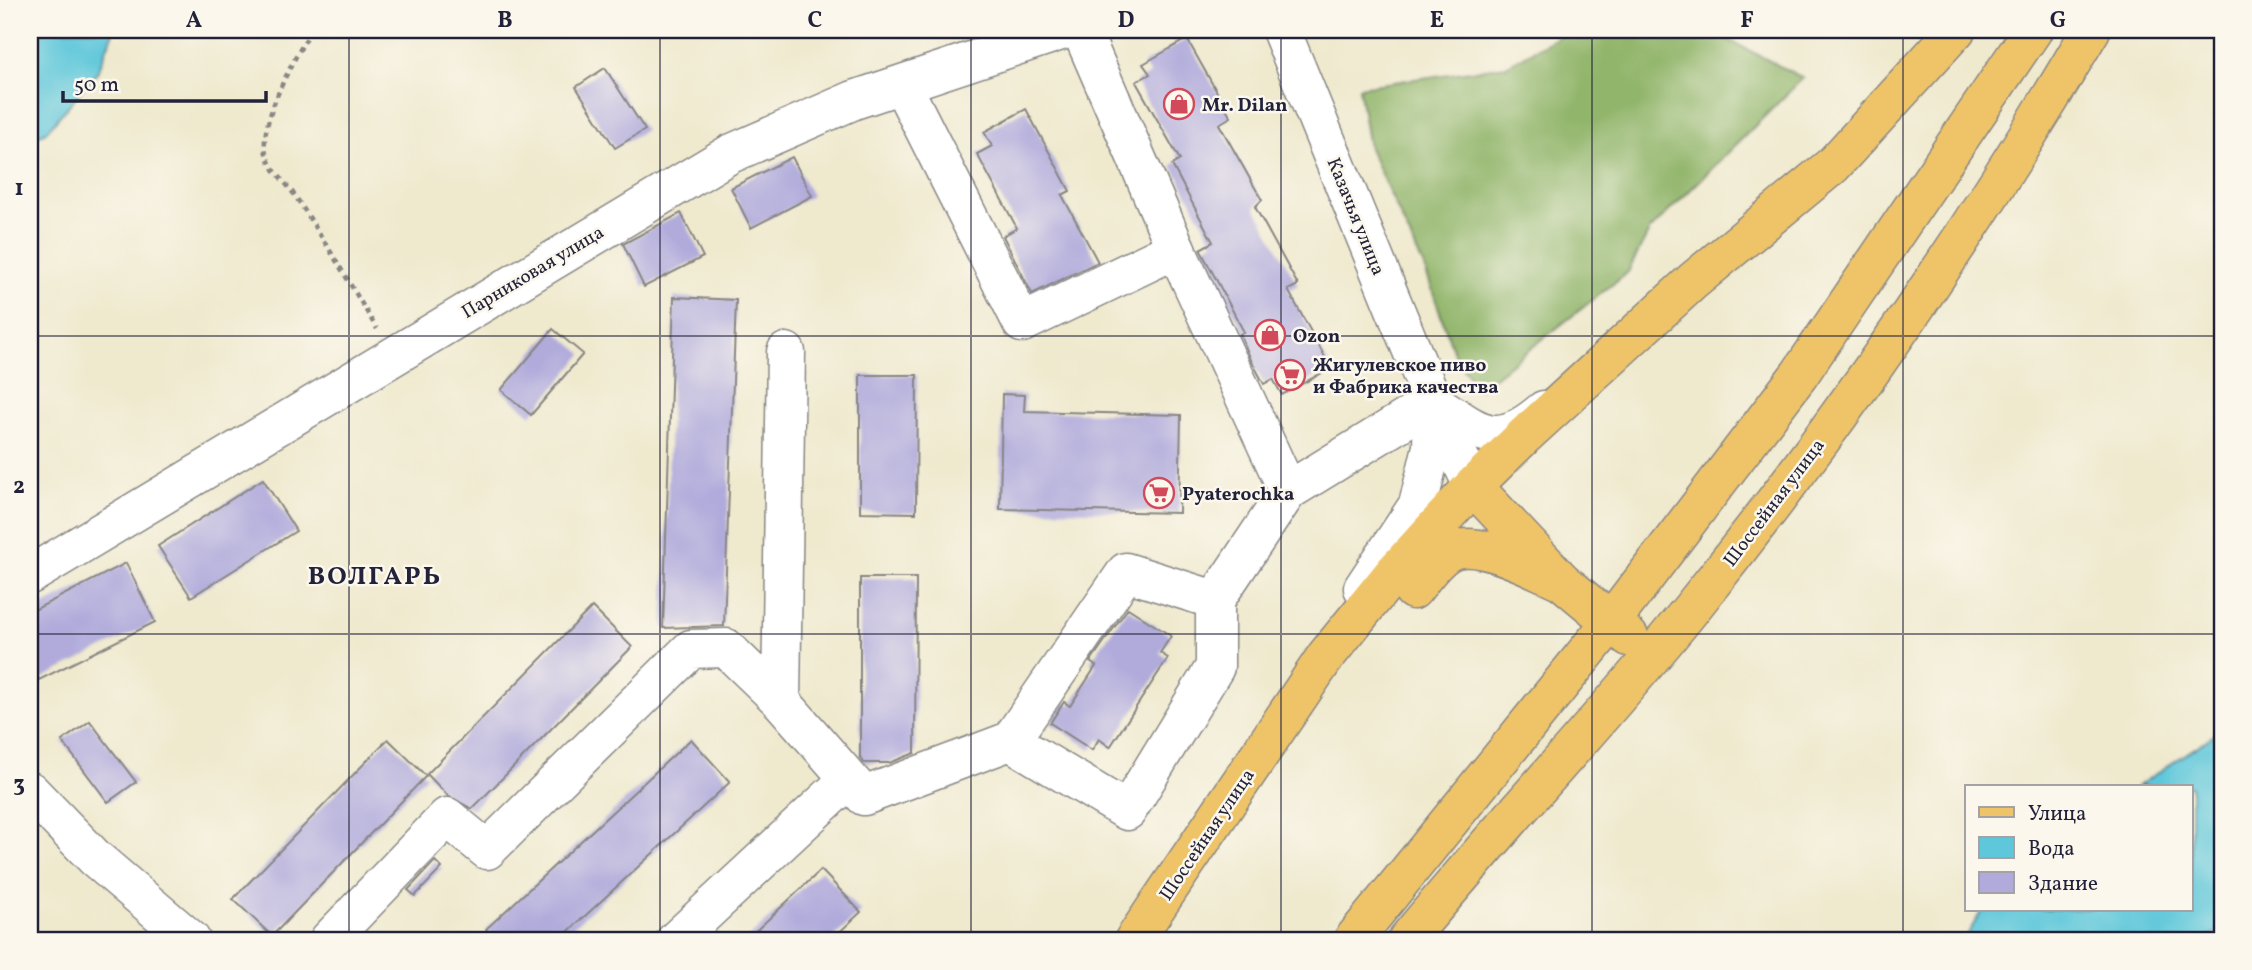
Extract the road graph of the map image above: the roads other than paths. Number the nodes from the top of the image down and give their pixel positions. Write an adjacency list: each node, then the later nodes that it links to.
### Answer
1 (1064, 30): 7 (street, Парниковая улица)
2 (1081, 30): 8 (street)
3 (1281, 30): 11 (street, Казачья улица)
4 (1956, 30): 9 (main road, Шоссейная улица)
5 (2033, 30): 17 (main road)
6 (2091, 30): 19 (main road, Шоссейная улица)
7 (902, 85): 8 (street); 14 (street, Парниковая улица)
8 (1176, 249): 13 (street)
9 (1693, 281): 11 (street, Шоссейная улица); 12 (main road, Шоссейная улица)
10 (786, 352): 20 (street)
11 (1433, 402): 12 (street, Казачья улица); 13 (street); 18 (street, Казачья улица)
12 (1473, 486): 15 (main road, Казачья улица); 18 (main road, Шоссейная улица)
13 (1288, 491): 16 (street)
14 (30, 575)
15 (1562, 581): 17 (main road, Казачья улица); 21 (main road, Шоссейная улица)
16 (1215, 600): 22 (street); 22 (street)
17 (1611, 622): 19 (main road, Казачья улица); 29 (main road)
18 (1341, 638): 21 (main road, Шоссейная улица)
19 (1652, 656): 30 (main road, Шоссейная улица)
20 (781, 701): 23 (street); 26 (street)
21 (1278, 728): 28 (main road, Шоссейная улица)
22 (1010, 741): 23 (street)
23 (848, 780): 27 (street)
24 (30, 791): 25 (street)
25 (191, 940)
26 (329, 940)
27 (676, 940)
28 (1134, 940)
29 (1353, 940)
30 (1408, 940)

